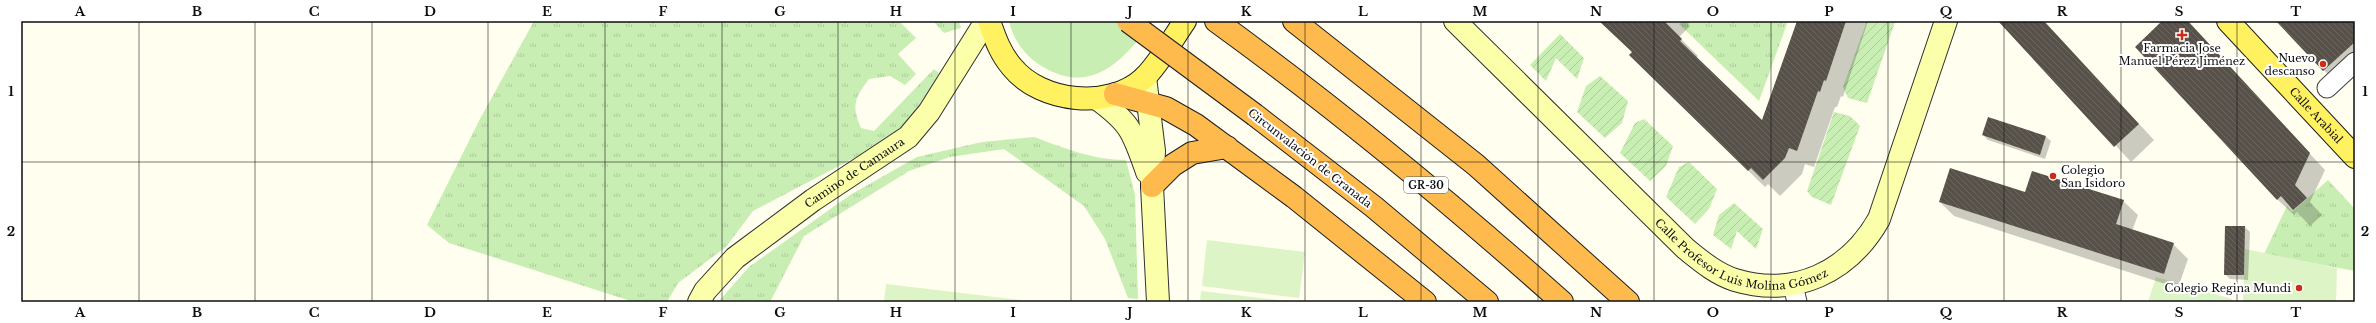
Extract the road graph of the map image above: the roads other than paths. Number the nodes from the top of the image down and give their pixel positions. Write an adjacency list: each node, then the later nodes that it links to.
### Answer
1 (988, 21): 12 (main road); 18 (main road, Camino de Camaura)
2 (1128, 21): 21 (highway, Circunvalación de Granada, bridge)
3 (1185, 21): 10 (main road)
4 (1216, 21): 22 (highway, GR-30)
5 (1294, 21): 23 (highway)
6 (1454, 21): 17 (main road, Calle Profesor Luis Molina Gómez)
7 (1946, 21): 17 (main road, Calle Profesor Luis Molina Gómez)
8 (2228, 21): 15 (main road, Calle Arabial)
9 (2355, 62): 11 (street)
10 (1145, 77): 12 (main road); 13 (main road)
11 (2327, 88)
12 (1105, 96): 13 (highway); 16 (main road)
13 (1147, 102): 14 (highway); 16 (main road)
14 (1226, 147): 16 (highway); 20 (highway)
15 (2355, 157)
16 (1152, 186): 19 (main road)
17 (1795, 293)
18 (699, 302)
19 (1158, 302)
20 (1424, 302)
21 (1487, 302)
22 (1562, 302)
23 (1628, 302)

